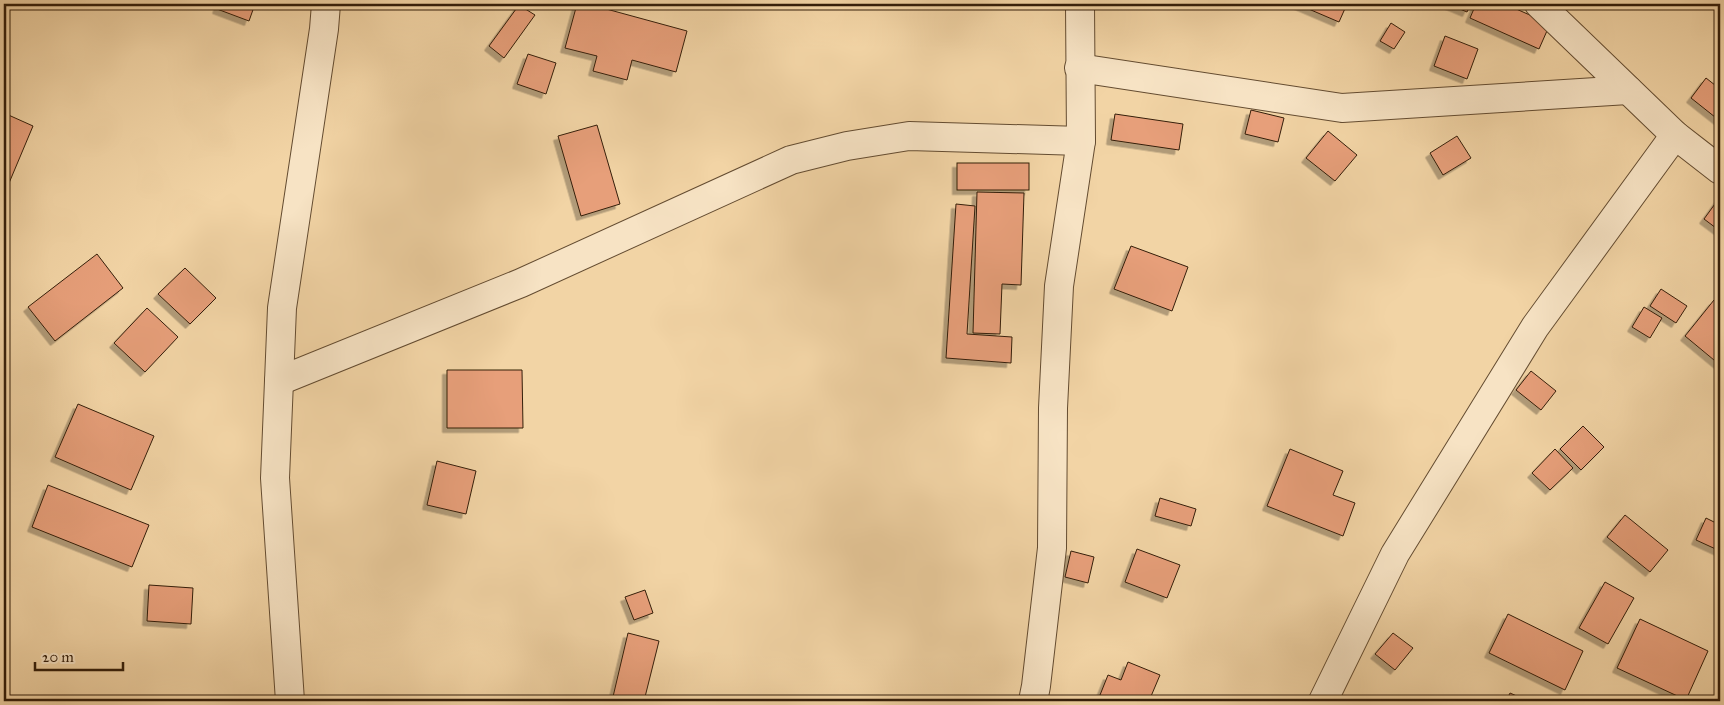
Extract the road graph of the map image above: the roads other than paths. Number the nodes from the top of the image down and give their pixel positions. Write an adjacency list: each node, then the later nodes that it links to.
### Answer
1 (326, 4): 9 (street)
2 (1080, 4): 4 (street)
3 (1539, 4): 5 (street)
4 (1079, 68): 5 (street); 7 (street)
5 (1628, 90): 6 (street)
6 (1675, 135): 8 (street); 12 (street)
7 (1081, 141): 9 (street); 11 (street)
8 (1720, 170)
9 (279, 381): 10 (street)
10 (290, 701)
11 (1033, 701)
12 (1323, 701)

